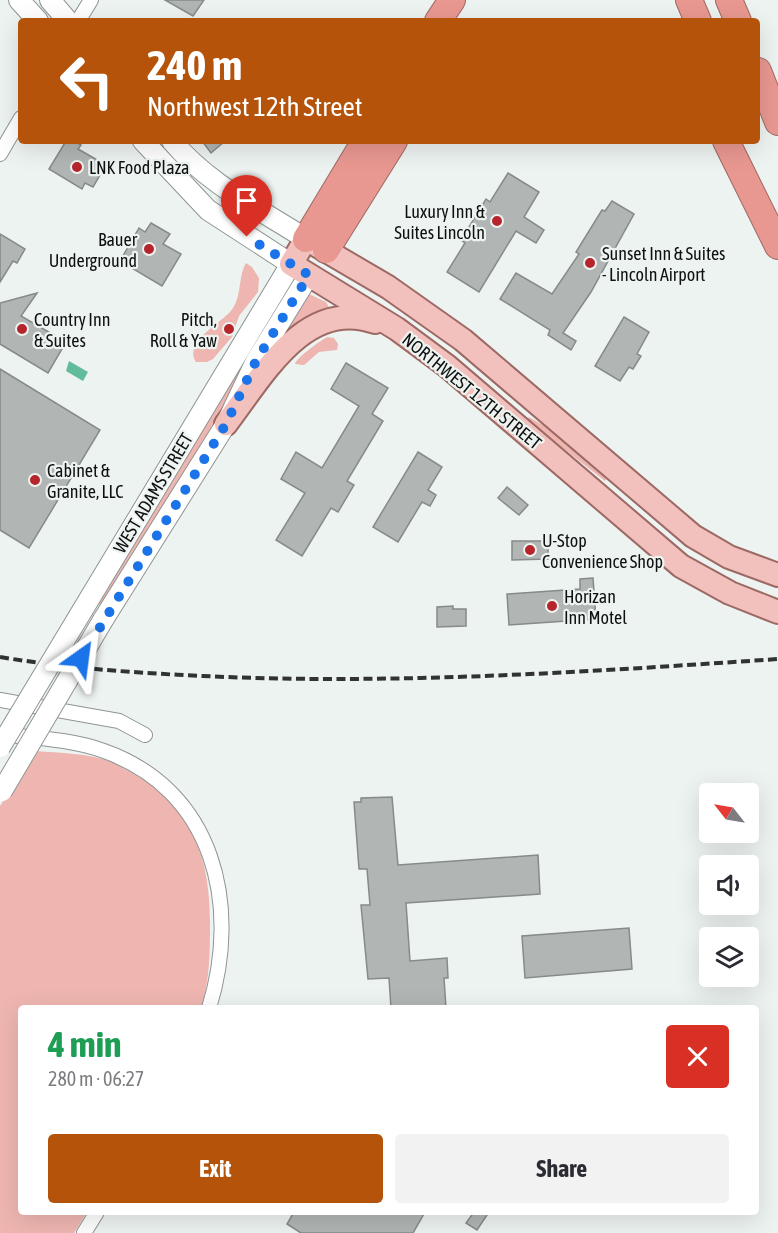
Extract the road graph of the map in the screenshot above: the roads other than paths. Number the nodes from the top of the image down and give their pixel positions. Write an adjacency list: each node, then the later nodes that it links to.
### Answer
1 (19, 0): 7 (main road)
2 (50, 0): 8 (main road)
3 (91, 0): 9 (street)
4 (452, 0): 10 (highway)
5 (689, 0): 11 (highway)
6 (729, 0): 12 (highway)
7 (35, 18)
8 (65, 18)
9 (80, 18)
10 (440, 18)
11 (697, 18)
12 (737, 18)
13 (760, 76): 14 (highway)
14 (778, 122)
15 (18, 123): 22 (street)
16 (146, 144): 26 (main road, NORTHWEST 12TH STREET)
17 (175, 144): 24 (main road, NORTHWEST 12TH STREET)
18 (364, 144): 24 (highway)
19 (392, 144): 24 (highway)
20 (727, 144): 25 (highway)
21 (747, 144): 23 (highway)
22 (0, 154)
23 (778, 222)
24 (316, 244): 26 (main road, WEST ADAMS STREET); 29 (main road, NORTHWEST 12TH STREET)
25 (778, 246)
26 (300, 270): 27 (main road, NORTHWEST 12TH STREET); 28 (main road, WEST ADAMS STREET); 34 (main road, WEST ADAMS STREET, bridge)
27 (397, 329): 28 (main road); 30 (main road, NORTHWEST 12TH STREET)
28 (226, 424): 35 (main road, WEST ADAMS STREET, bridge)
29 (778, 575)
30 (778, 612)
31 (0, 700): 33 (street)
32 (0, 734): 36 (street)
33 (145, 735)
34 (0, 747)
35 (1, 792)
36 (210, 1005)
37 (95, 1215): 38 (street)
38 (84, 1233)

